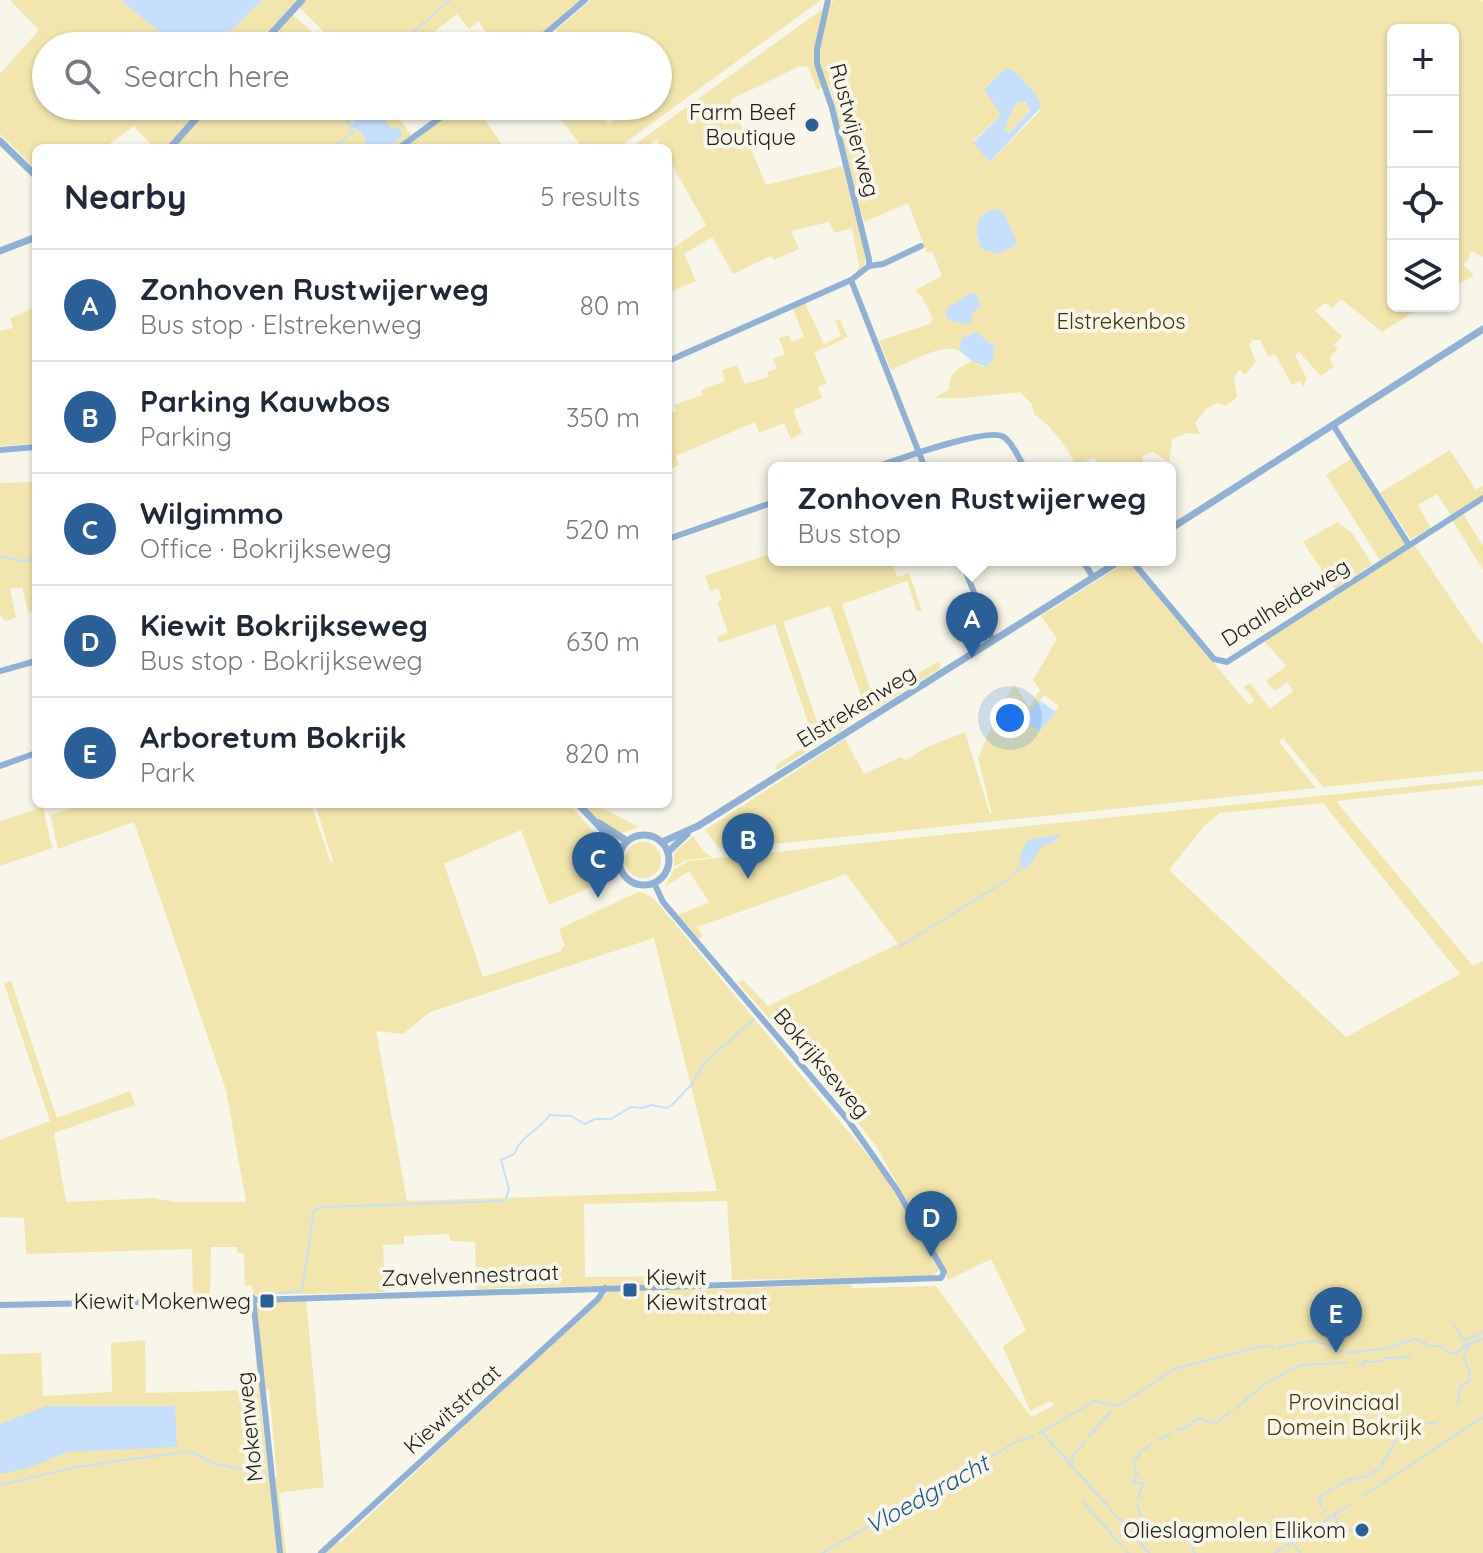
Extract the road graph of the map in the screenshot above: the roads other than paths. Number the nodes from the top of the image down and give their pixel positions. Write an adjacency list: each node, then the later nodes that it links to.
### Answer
1 (302, 0): 4 (street)
2 (585, 0): 5 (street)
3 (827, 2): 15 (street, Rustwijerweg)
4 (273, 32)
5 (547, 32)
6 (195, 120): 9 (street)
7 (437, 120): 10 (street)
8 (0, 141): 11 (street)
9 (174, 144)
10 (404, 144)
11 (32, 172)
12 (32, 239): 14 (street)
13 (921, 246): 15 (street)
14 (0, 251)
15 (869, 266): 16 (street)
16 (851, 280): 18 (street); 22 (street)
17 (1483, 329): 19 (street)
18 (672, 359)
19 (1333, 425): 28 (street); 30 (street)
20 (32, 447): 21 (street)
21 (0, 450)
22 (919, 452): 23 (street); 24 (street); 25 (street)
23 (890, 462)
24 (923, 462)
25 (1021, 462)
26 (1483, 498): 30 (street, Daalheideweg)
27 (768, 504): 29 (street)
28 (1176, 525)
29 (672, 538)
30 (1409, 545): 34 (street, Daalheideweg)
31 (963, 566): 36 (street)
32 (1086, 566): 35 (street)
33 (1111, 566): 35 (street, Elstrekenweg)
34 (1136, 566)
35 (1093, 577): 36 (street, Elstrekenweg)
36 (993, 640): 43 (street, Elstrekenweg)
37 (32, 662): 38 (street)
38 (0, 671)
39 (32, 754): 40 (street)
40 (0, 766)
41 (582, 808): 42 (street)
42 (594, 821): 44 (street); 46 (street)
43 (691, 830): 45 (street, Elstrekenweg); 47 (street, Elstrekenweg)
44 (627, 841): 45 (street); 46 (street)
45 (662, 842): 47 (street)
46 (621, 849): 48 (street)
47 (668, 852): 48 (street)
48 (654, 883): 49 (street, Bokrijkseweg)
49 (941, 1278): 50 (street, Zavelvennestraat)
50 (605, 1288): 51 (street, Zavelvennestraat); 54 (street, Kiewitstraat)
51 (253, 1298): 52 (street, Zavelvennestraat); 53 (street, Mokenweg)
52 (0, 1305)
53 (280, 1553)
54 (321, 1553)

